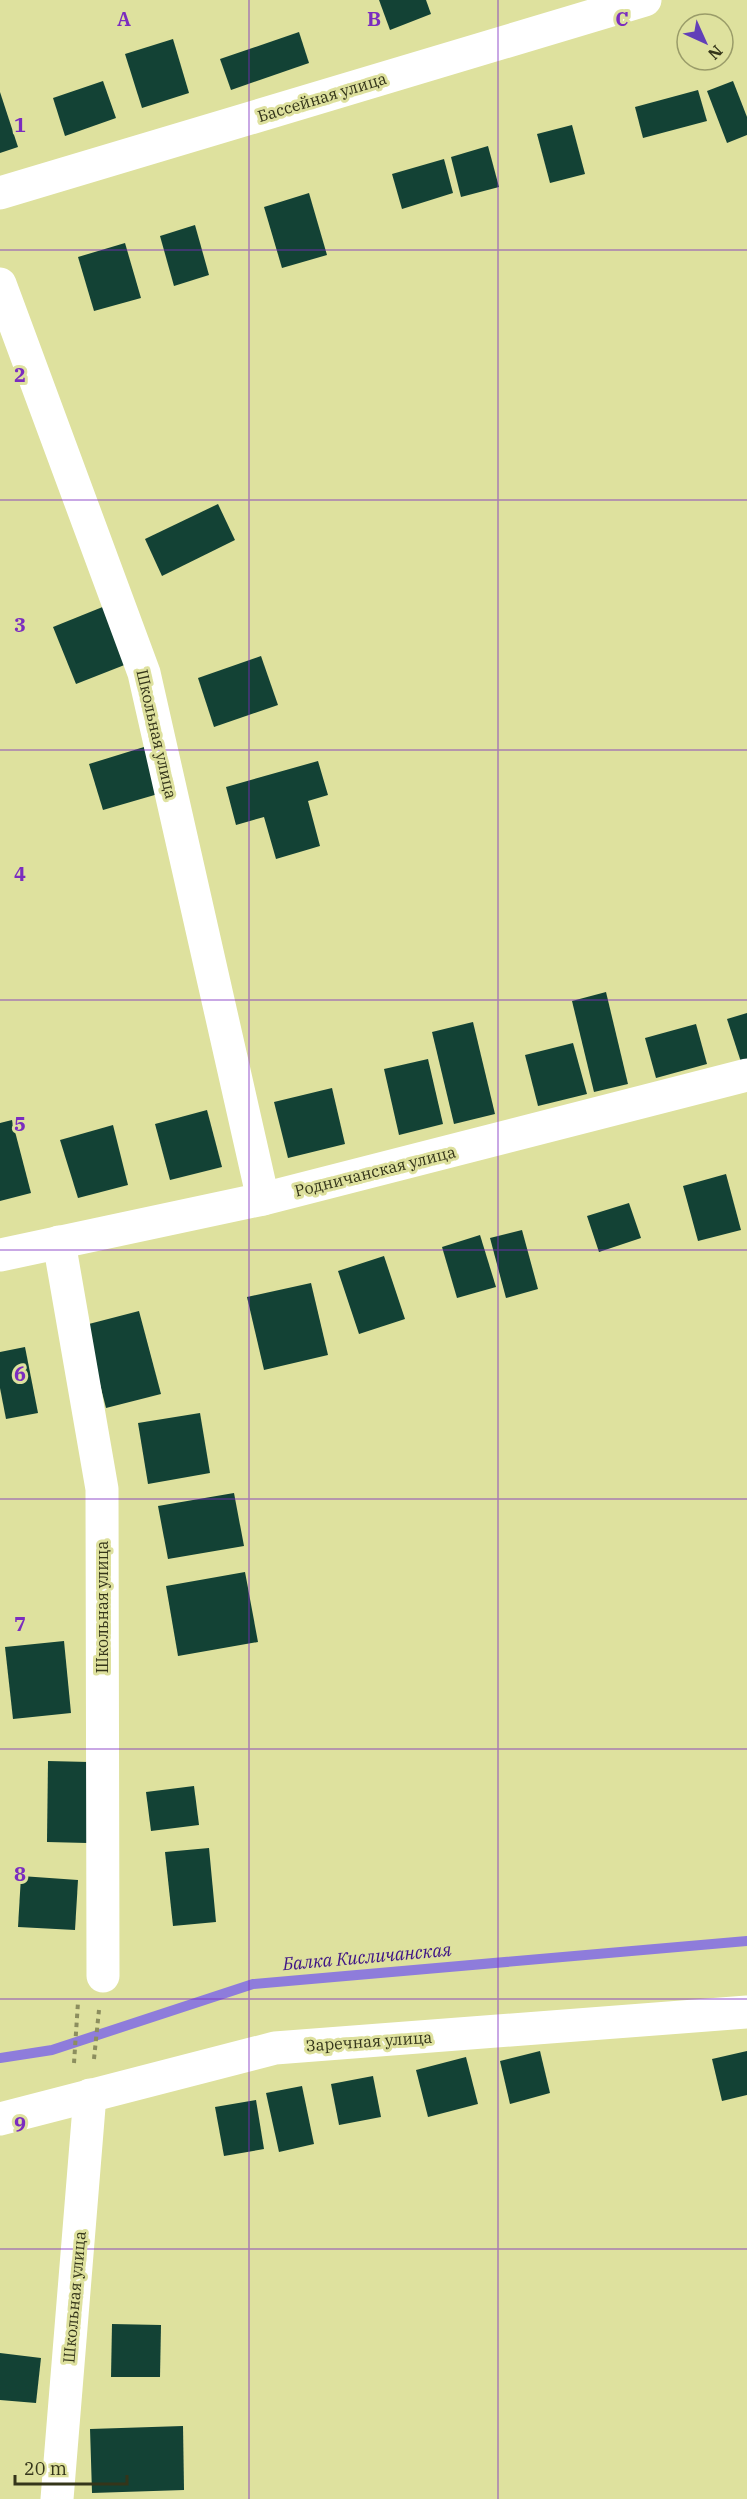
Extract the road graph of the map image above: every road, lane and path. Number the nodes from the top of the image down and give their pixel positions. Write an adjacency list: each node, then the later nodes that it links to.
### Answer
1 (645, 0): 2 (street, Бассейная улица)
2 (0, 193)
3 (0, 284): 5 (street, Школьная улица)
4 (747, 1075): 5 (street, Родничанская улица)
5 (263, 1199): 6 (street, Родничанская улица)
6 (59, 1242): 7 (street, Родничанская улица); 8 (street, Школьная улица)
7 (0, 1255)
8 (103, 1971): 10 (path); 10 (path)
9 (747, 2012): 10 (street, Заречная улица)
10 (88, 2096): 11 (street, Заречная улица); 12 (street, Школьная улица)
11 (0, 2119)
12 (57, 2499)

